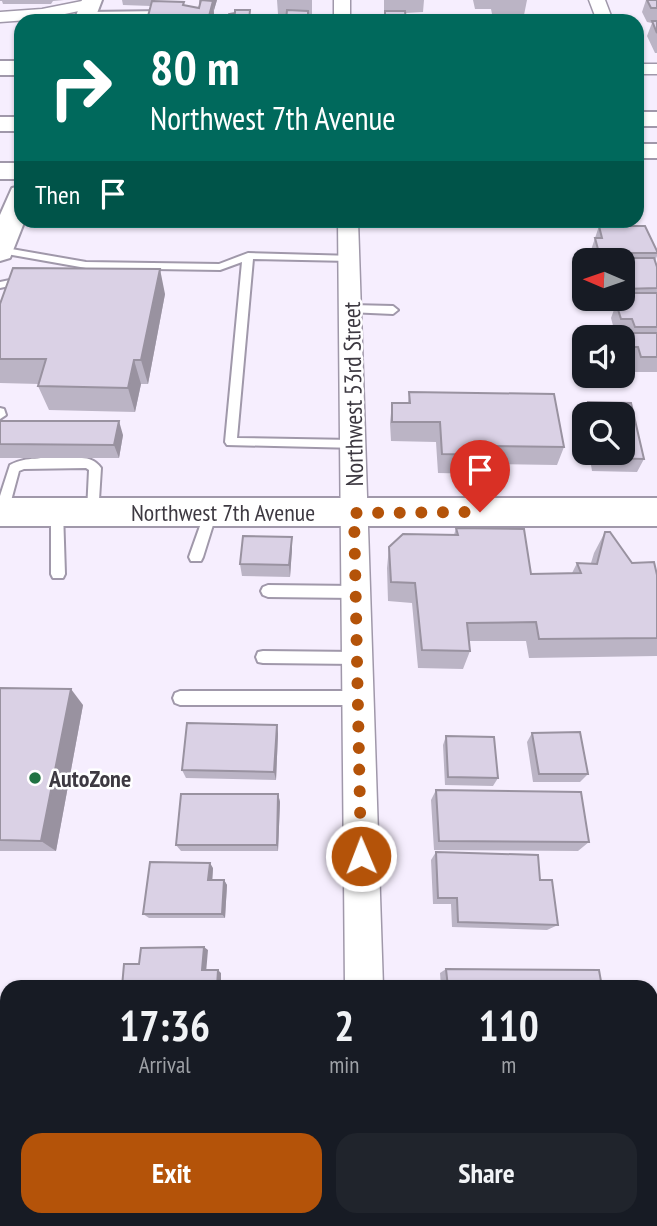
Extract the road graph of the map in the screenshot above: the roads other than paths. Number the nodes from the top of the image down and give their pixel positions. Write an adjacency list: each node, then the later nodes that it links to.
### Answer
1 (88, 10): 2 (lane); 3 (street)
2 (180, 12)
3 (42, 14)
4 (14, 207): 6 (main road)
5 (348, 228): 8 (street, Northwest 53rd Street)
6 (0, 251): 9 (lane)
7 (248, 257): 8 (lane); 9 (lane); 15 (lane)
8 (350, 258): 13 (street, Northwest 53rd Street)
9 (86, 265): 10 (lane)
10 (62, 271)
11 (37, 277): 12 (lane)
12 (0, 285)
13 (352, 310): 14 (lane); 15 (street, Northwest 53rd Street)
14 (393, 310)
15 (353, 445): 21 (street, Northwest 53rd Street)
16 (1, 512): 17 (main road, Northwest 7th Avenue); 18 (lane)
17 (57, 512): 18 (main road, Northwest 7th Avenue); 23 (lane)
18 (93, 512): 19 (main road, Northwest 7th Avenue)
19 (212, 512): 21 (main road, Northwest 7th Avenue); 22 (lane)
20 (657, 512): 21 (main road, Northwest 7th Avenue)
21 (354, 513): 25 (street, Northwest 53rd Street)
22 (196, 557)
23 (58, 573)
24 (268, 591): 25 (lane)
25 (355, 592): 27 (street, Northwest 53rd Street)
26 (263, 657): 27 (lane)
27 (357, 658): 29 (street, Northwest 53rd Street)
28 (180, 698): 29 (lane)
29 (358, 698): 30 (street, Northwest 53rd Street)
30 (364, 980)

